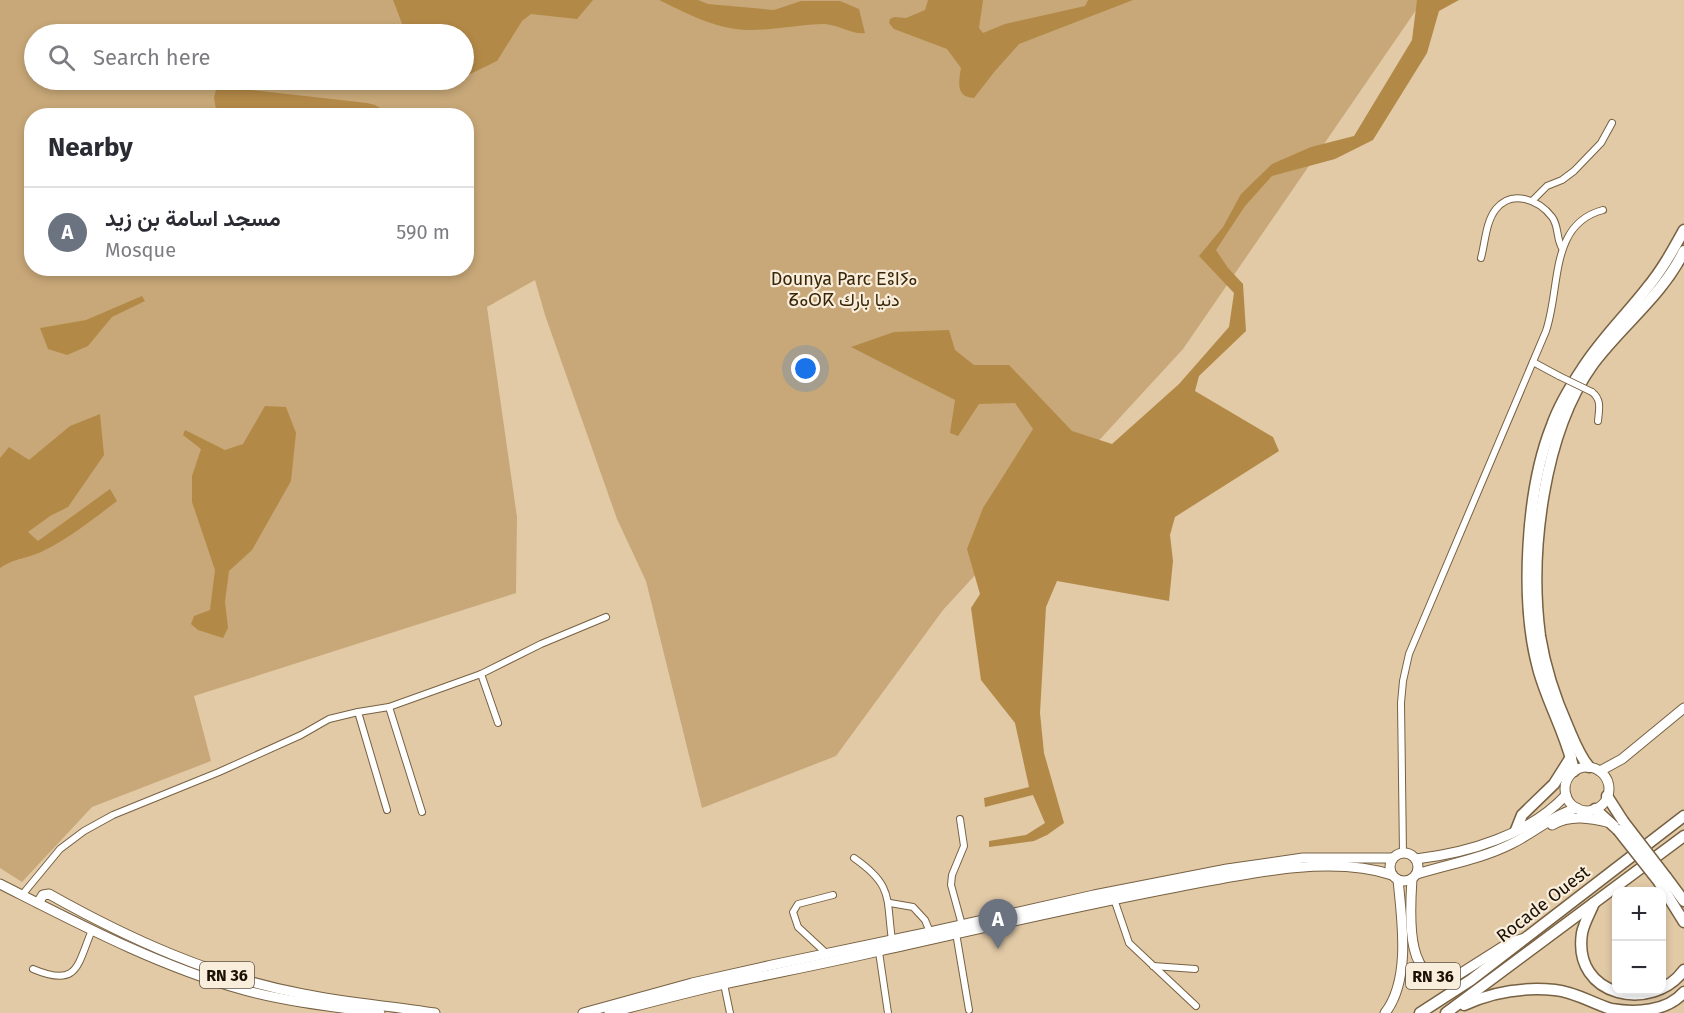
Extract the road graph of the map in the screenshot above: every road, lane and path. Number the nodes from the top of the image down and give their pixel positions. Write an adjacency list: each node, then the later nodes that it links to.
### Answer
1 (1612, 123): 2 (street)
2 (1532, 201): 5 (street); 7 (street)
3 (1603, 210): 5 (street)
4 (1684, 230): 17 (highway)
5 (1562, 248): 8 (street)
6 (1684, 251): 18 (highway)
7 (1481, 258)
8 (1533, 363): 9 (street, bridge); 34 (street)
9 (1598, 421)
10 (606, 617): 11 (street)
11 (481, 674): 12 (street); 16 (street)
12 (389, 707): 14 (street); 27 (street)
13 (1684, 708): 20 (main road)
14 (358, 711): 26 (street); 42 (street)
15 (1684, 717): 21 (main road)
16 (498, 723)
17 (1571, 758): 19 (highway); 31 (highway)
18 (1589, 767): 19 (main road); 20 (main road)
19 (1574, 771): 22 (main road)
20 (1600, 771): 21 (main road)
21 (1607, 780): 23 (main road)
22 (1566, 795): 24 (main road); 31 (main road)
23 (1607, 796): 25 (main road); 30 (highway)
24 (1577, 808): 25 (main road); 32 (main road)
25 (1595, 809): 30 (highway)
26 (387, 810)
27 (422, 812)
28 (1684, 816): 55 (highway, Rocade Ouest)
29 (960, 819): 51 (street)
30 (1618, 824): 32 (main road); 40 (highway, bridge)
31 (1516, 830): 37 (main road)
32 (1530, 833): 38 (main road)
33 (1684, 837): 45 (highway, Rocade Ouest)
34 (1403, 853): 36 (main road); 37 (main road)
35 (854, 858): 48 (street)
36 (1393, 858): 39 (main road); 50 (main road)
37 (1416, 859): 38 (main road)
38 (1415, 877): 39 (main road); 55 (main road, RN 36)
39 (1395, 878): 44 (main road); 73 (main road)
40 (1663, 880): 46 (highway); 49 (highway)
41 (0, 884): 42 (main road, RN 36)
42 (22, 895): 47 (main road, RN 36)
43 (833, 895): 58 (street)
44 (1114, 899): 50 (main road); 59 (street)
45 (1596, 900): 62 (highway); 75 (highway, Rocade Ouest)
46 (1684, 901)
47 (38, 903): 52 (main road, RN 36); 68 (main road, RN 36)
48 (890, 903): 53 (street); 56 (street)
49 (1684, 922)
50 (981, 924): 51 (main road); 54 (main road)
51 (962, 925): 53 (main road)
52 (92, 930): 60 (street); 67 (main road, RN 36)
53 (930, 932): 56 (main road)
54 (956, 933): 57 (main road); 66 (street)
55 (1527, 938): 74 (highway, Rocade Ouest)
56 (892, 940): 58 (main road)
57 (879, 952): 63 (main road); 72 (street)
58 (826, 953): 69 (main road)
59 (1152, 966): 61 (street); 65 (street)
60 (33, 969)
61 (1195, 969)
62 (1684, 970)
63 (724, 984): 70 (main road); 71 (street)
64 (1684, 992): 75 (highway)
65 (1196, 1006)
66 (969, 1010)
67 (380, 1013)
68 (435, 1013)
69 (584, 1013)
70 (609, 1013)
71 (730, 1013)
72 (888, 1013)
73 (1385, 1013)
74 (1420, 1013)
75 (1447, 1013)

